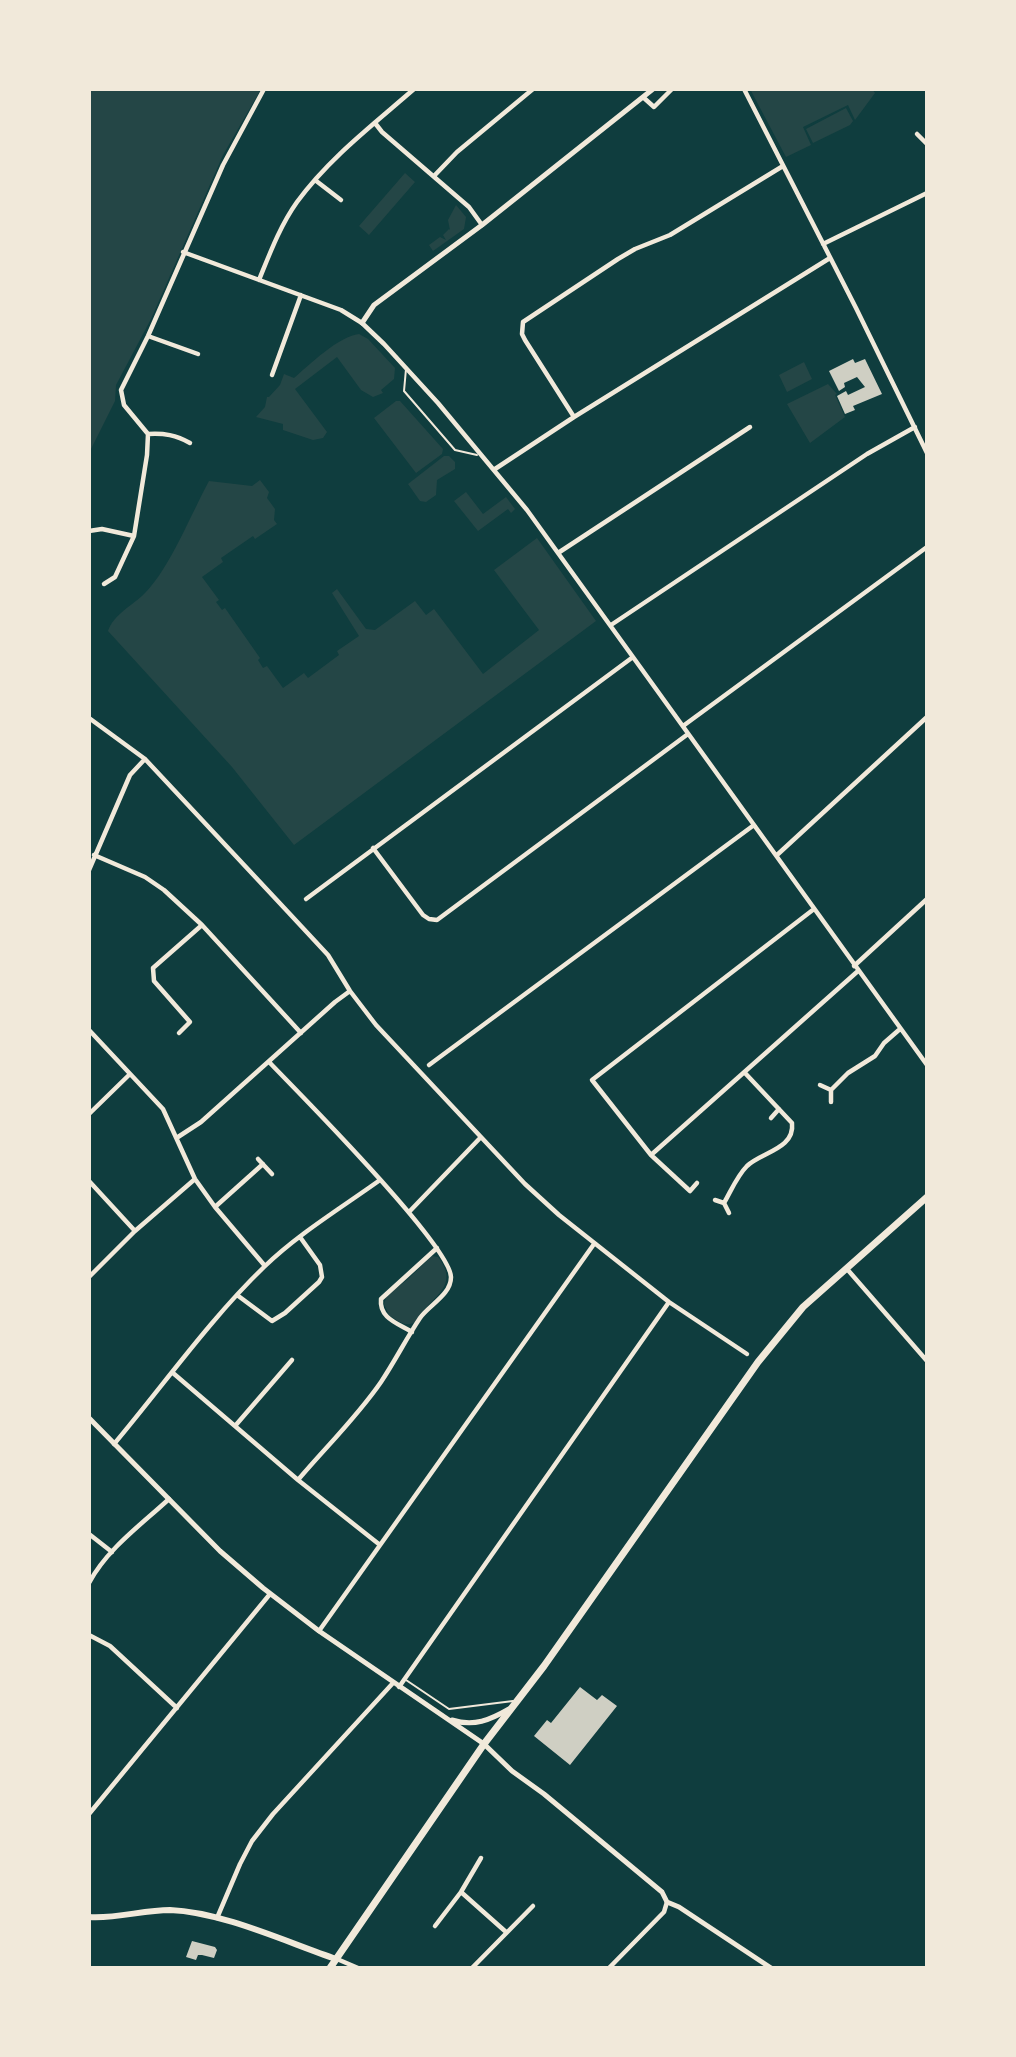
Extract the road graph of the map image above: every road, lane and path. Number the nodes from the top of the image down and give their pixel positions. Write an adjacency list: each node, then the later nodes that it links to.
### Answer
1 (264, 89): 18 (street)
2 (414, 89): 8 (street)
3 (533, 89): 12 (street)
4 (653, 89): 7 (street)
5 (673, 89): 7 (street)
6 (744, 89): 11 (street)
7 (644, 98): 16 (street)
8 (375, 123): 12 (street); 13 (street)
9 (917, 134): 10 (street)
10 (927, 144)
11 (783, 166): 17 (street); 27 (street)
12 (434, 176): 16 (street)
13 (315, 180): 15 (street); 20 (street)
14 (927, 193): 17 (street)
15 (341, 200)
16 (482, 225): 22 (street)
17 (823, 244): 19 (street)
18 (183, 252): 20 (street); 23 (street)
19 (830, 258): 27 (street); 29 (street)
20 (259, 280): 21 (street)
21 (301, 295): 22 (street); 26 (street)
22 (362, 323): 25 (street)
23 (149, 336): 24 (street); 30 (street)
24 (198, 354)
25 (406, 368): 33 (street); 33 (lane)
26 (272, 375)
27 (575, 417): 34 (street)
28 (750, 427): 38 (street)
29 (915, 427): 32 (street); 40 (street)
30 (148, 434): 31 (street); 36 (street)
31 (190, 443)
32 (927, 453)
33 (482, 455): 34 (street)
34 (495, 470): 38 (street)
35 (89, 531): 36 (street)
36 (134, 536): 39 (street)
37 (927, 547): 44 (street)
38 (557, 553): 40 (street)
39 (104, 584)
40 (611, 625): 41 (street)
41 (633, 657): 44 (street); 48 (street)
42 (927, 717): 50 (street)
43 (89, 718): 46 (street)
44 (683, 726): 45 (street)
45 (688, 734): 47 (street); 48 (street)
46 (145, 759): 49 (street); 57 (street)
47 (754, 825): 50 (street); 63 (street)
48 (373, 848): 52 (street)
49 (94, 855): 51 (street); 55 (street)
50 (777, 855): 54 (street)
51 (89, 870)
52 (306, 899)
53 (927, 899): 56 (street)
54 (814, 909): 56 (street); 75 (street)
55 (202, 925): 60 (street); 61 (street)
56 (856, 969): 58 (street); 65 (street)
57 (350, 991): 61 (street); 74 (street)
58 (900, 1028): 64 (street); 68 (street)
59 (89, 1030): 66 (street)
60 (179, 1033)
61 (301, 1033): 62 (street)
62 (269, 1062): 73 (street); 80 (street)
63 (429, 1065)
64 (927, 1065)
65 (745, 1073): 70 (street); 75 (street)
66 (130, 1074): 71 (street); 73 (street)
67 (820, 1085): 68 (street)
68 (831, 1090): 69 (street)
69 (831, 1102)
70 (779, 1109): 72 (street); 85 (street)
71 (89, 1114)
72 (771, 1118)
73 (178, 1137): 79 (street)
74 (481, 1137): 87 (street); 91 (street)
75 (651, 1155): 82 (street)
76 (258, 1159): 77 (street)
77 (263, 1164): 78 (street); 86 (street)
78 (272, 1174)
79 (195, 1179): 86 (street); 89 (street)
80 (380, 1180): 87 (street); 90 (street)
81 (89, 1181): 89 (street)
82 (698, 1183)
83 (927, 1197): 94 (highway)
84 (716, 1200): 85 (street)
85 (723, 1203): 88 (street)
86 (215, 1207): 93 (street)
87 (409, 1212): 92 (street)
88 (729, 1213)
89 (135, 1231): 95 (street)
90 (300, 1237): 93 (street); 96 (street)
91 (594, 1244): 97 (street); 109 (street)
92 (437, 1248): 98 (street); 98 (street)
93 (265, 1266): 96 (street)
94 (846, 1268): 101 (street); 117 (highway)
95 (89, 1277)
96 (237, 1296): 102 (street)
97 (670, 1301): 99 (street); 115 (street)
98 (412, 1332): 106 (street)
99 (747, 1354)
100 (292, 1360): 104 (street)
101 (927, 1361)
102 (173, 1373): 104 (street); 105 (street)
103 (89, 1419): 105 (street)
104 (235, 1426): 106 (street)
105 (114, 1444): 107 (street)
106 (298, 1480): 109 (street)
107 (169, 1499): 110 (street); 112 (street)
108 (89, 1534): 110 (street)
109 (380, 1545): 113 (street)
110 (112, 1552): 111 (street)
111 (89, 1583)
112 (270, 1594): 113 (street); 118 (street)
113 (319, 1631): 116 (street)
114 (89, 1635): 118 (street)
115 (405, 1679): 116 (street); 117 (lane)
116 (396, 1685): 119 (street); 127 (street)
117 (518, 1703): 119 (street); 120 (highway)
118 (177, 1709): 121 (street)
119 (443, 1716): 120 (street)
120 (484, 1744): 124 (street); 130 (highway)
121 (89, 1814)
122 (481, 1858): 123 (street)
123 (461, 1892): 128 (street); 129 (street)
124 (667, 1902): 134 (street); 135 (street)
125 (533, 1906): 129 (street)
126 (89, 1917): 127 (main road)
127 (218, 1918): 130 (main road)
128 (435, 1926)
129 (506, 1932): 133 (street)
130 (336, 1959): 131 (highway); 132 (street)
131 (330, 1968)
132 (358, 1968)
133 (472, 1968)
134 (609, 1968)
135 (771, 1968)

